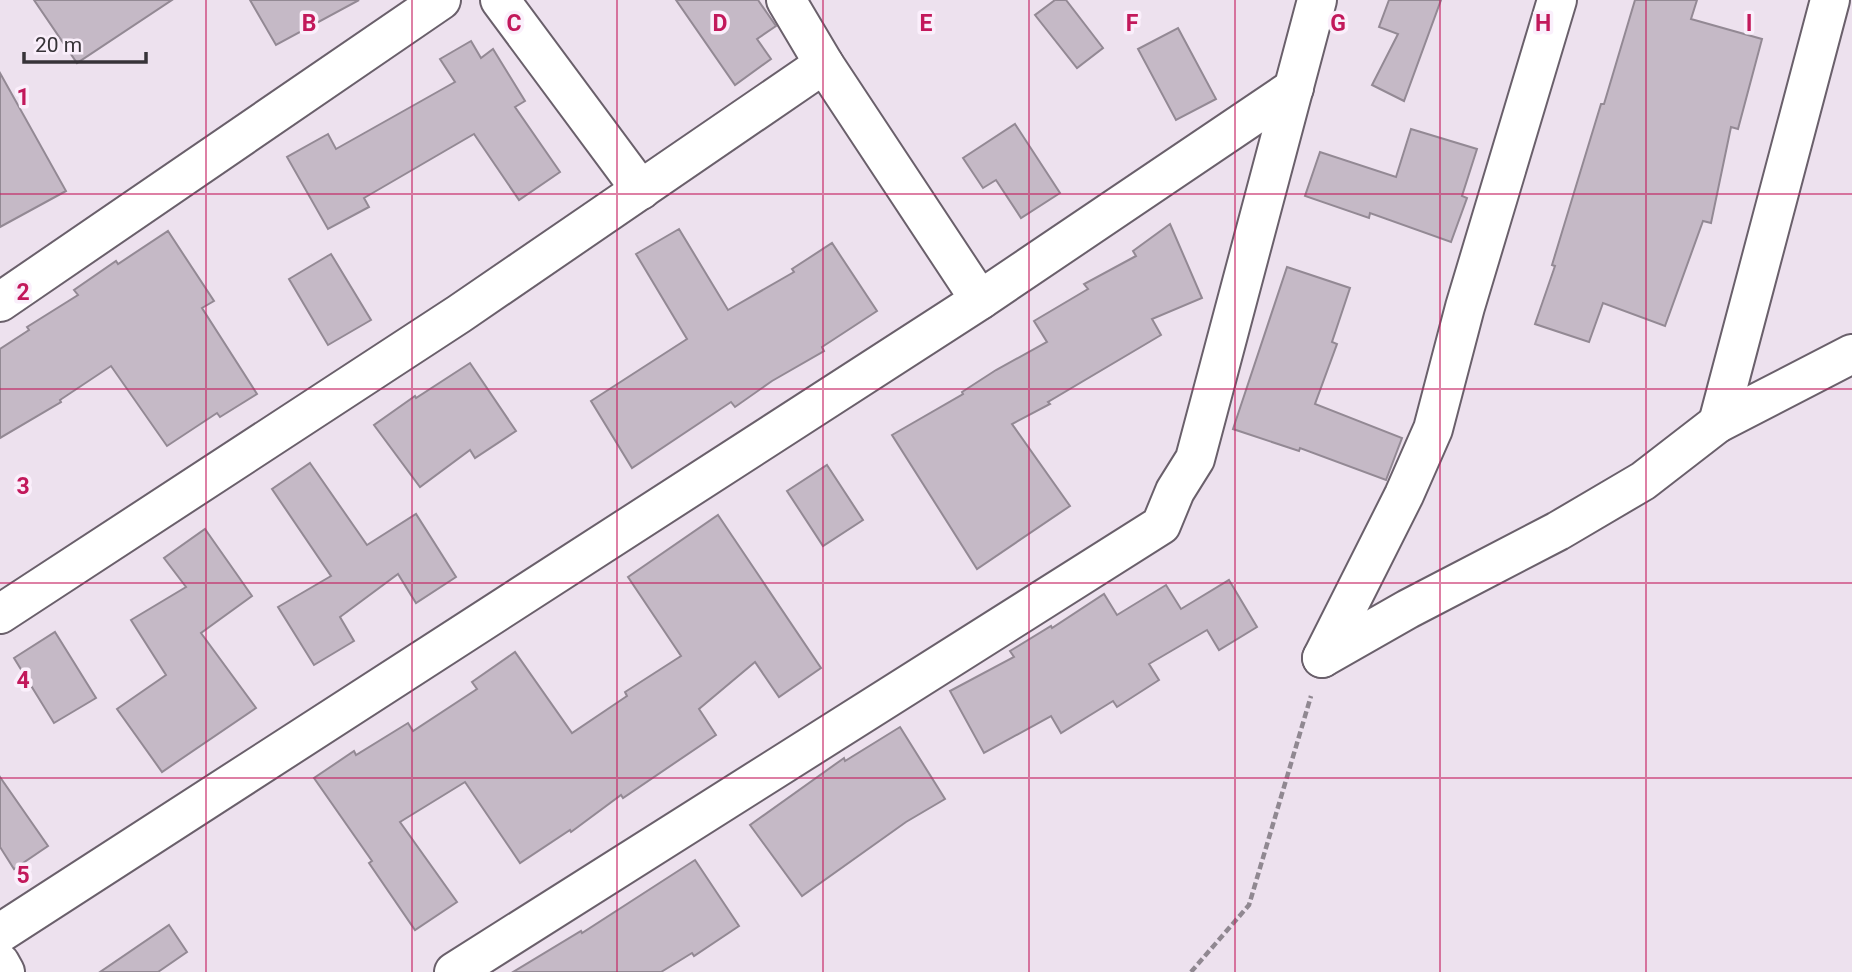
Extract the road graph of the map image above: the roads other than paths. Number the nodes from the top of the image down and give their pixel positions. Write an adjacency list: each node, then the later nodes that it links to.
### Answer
1 (441, 0): 11 (street)
2 (500, 0): 9 (street)
3 (786, 0): 7 (street)
4 (1317, 0): 8 (street)
5 (1557, 0): 13 (street)
6 (1830, 0): 13 (street)
7 (824, 64): 9 (street); 10 (street)
8 (1294, 88): 10 (street); 18 (street)
9 (641, 190): 14 (street)
10 (980, 300): 15 (street)
11 (0, 302)
12 (1852, 354): 13 (street)
13 (1718, 423)
14 (0, 614)
15 (0, 933)
16 (0, 963): 17 (street)
17 (5, 972)
18 (454, 972)

